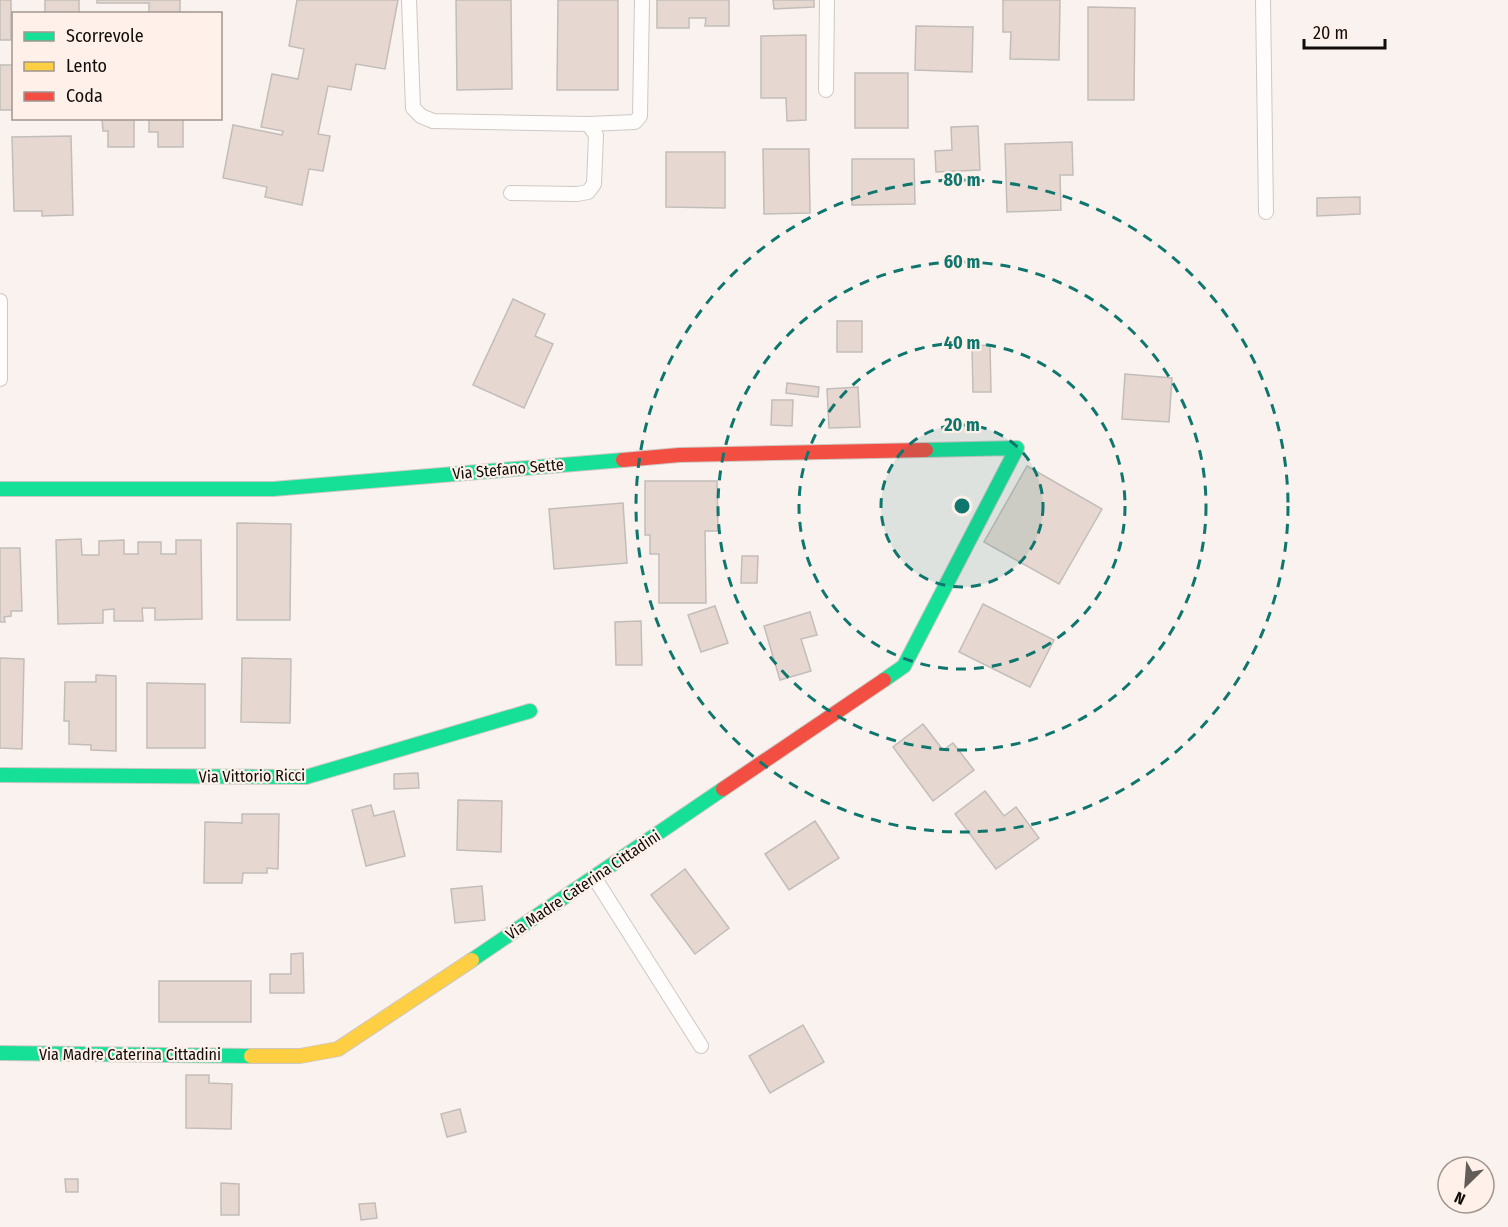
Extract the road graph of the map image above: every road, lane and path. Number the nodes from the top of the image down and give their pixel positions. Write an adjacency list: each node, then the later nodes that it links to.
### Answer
1 (409, 0): 6 (lane)
2 (642, 0): 6 (lane)
3 (827, 0): 5 (lane)
4 (1263, 0): 8 (lane)
5 (826, 90)
6 (588, 124): 7 (lane)
7 (511, 193)
8 (1266, 212)
9 (0, 301): 10 (lane)
10 (0, 380)
11 (1017, 448): 12 (street, Via Stefano Sette); 15 (street, Via Madre Caterina Cittadini)
12 (0, 489)
13 (530, 711): 14 (street, Via Vittorio Ricci)
14 (0, 775)
15 (594, 877): 16 (lane); 17 (street, Via Madre Caterina Cittadini)
16 (701, 1046)
17 (0, 1053)

